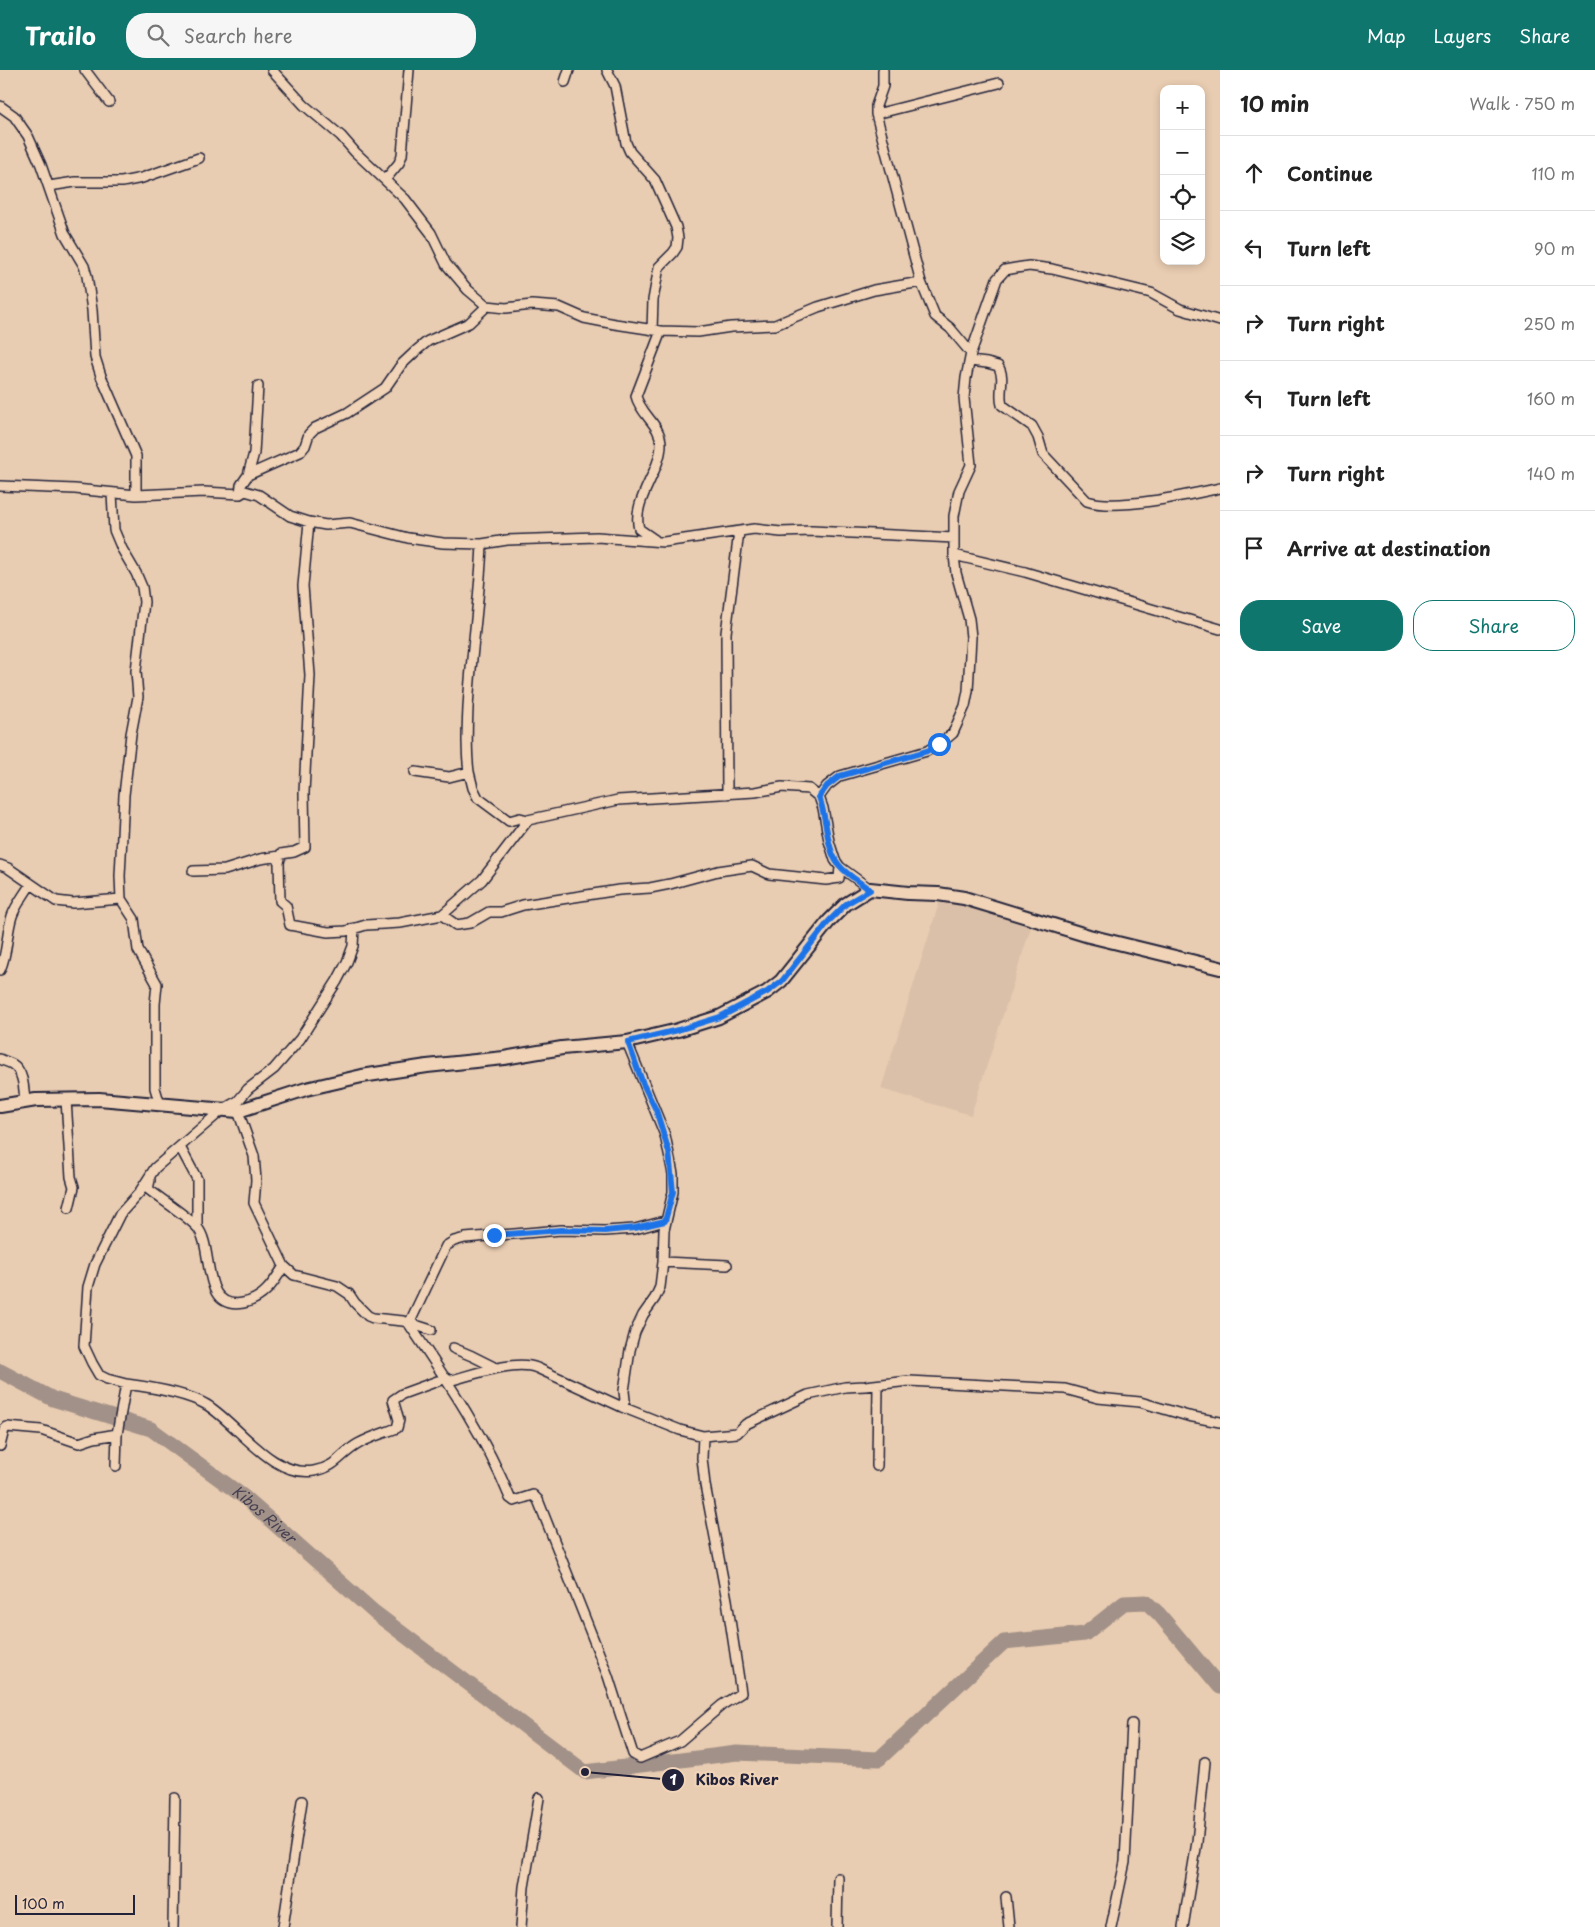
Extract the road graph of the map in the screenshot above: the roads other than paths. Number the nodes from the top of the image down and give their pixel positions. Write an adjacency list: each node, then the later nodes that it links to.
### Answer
1 (85, 70): 9 (street)
2 (272, 70): 13 (street)
3 (409, 70): 13 (street)
4 (569, 70): 7 (street)
5 (607, 70): 18 (street)
6 (883, 70): 11 (street)
7 (565, 82)
8 (999, 83): 11 (street)
9 (109, 102)
10 (0, 106): 14 (street)
11 (876, 114): 15 (street)
12 (200, 158): 14 (street)
13 (385, 180): 16 (street)
14 (49, 186): 26 (street)
15 (921, 282): 18 (street); 19 (street)
16 (487, 306): 18 (street); 21 (street)
17 (1220, 321): 19 (street)
18 (656, 330): 30 (street)
19 (970, 357): 23 (street); 29 (street)
20 (258, 386): 21 (street)
21 (248, 475): 25 (street)
22 (0, 486): 24 (street)
23 (1220, 488)
24 (112, 493): 26 (street); 45 (street)
25 (240, 494): 26 (street); 27 (street)
26 (136, 495)
27 (308, 522): 31 (street); 39 (street)
28 (739, 532): 29 (street); 30 (street); 36 (street)
29 (954, 538): 32 (street)
30 (660, 542): 31 (street)
31 (482, 544): 35 (street)
32 (954, 555): 33 (street); 37 (street)
33 (1220, 629)
34 (415, 772): 35 (street)
35 (469, 772): 38 (street)
36 (727, 794): 37 (street); 38 (street)
37 (819, 797): 41 (street)
38 (528, 820): 46 (street)
39 (280, 856): 42 (street); 47 (street)
40 (0, 865): 43 (street)
41 (840, 867): 44 (street); 46 (street)
42 (193, 871)
43 (30, 885): 45 (street); 49 (street)
44 (870, 890): 48 (main road); 50 (main road)
45 (121, 899): 54 (street)
46 (442, 914): 47 (street)
47 (354, 928): 56 (street)
48 (1220, 968)
49 (0, 970)
50 (628, 1042): 57 (main road); 61 (street)
51 (0, 1059): 53 (street)
52 (66, 1100): 53 (main road); 54 (main road); 60 (street)
53 (25, 1102): 55 (main road)
54 (160, 1105): 56 (main road)
55 (0, 1106)
56 (222, 1110): 57 (main road); 58 (street)
57 (238, 1111): 65 (street)
58 (180, 1148): 59 (street); 62 (street)
59 (150, 1173): 62 (street); 71 (street)
60 (69, 1208)
61 (665, 1221): 63 (street); 66 (street)
62 (197, 1227): 65 (street)
63 (663, 1262): 64 (street); 73 (street)
64 (727, 1264)
65 (284, 1266): 66 (street)
66 (409, 1324): 67 (street); 70 (street)
67 (431, 1330)
68 (453, 1348): 69 (street)
69 (496, 1368): 70 (street); 73 (street)
70 (447, 1380): 71 (street); 77 (street)
71 (126, 1384): 75 (street)
72 (878, 1385): 74 (street); 77 (street); 80 (street)
73 (622, 1408): 77 (street)
74 (1220, 1422)
75 (117, 1431): 76 (street); 79 (street)
76 (2, 1433): 78 (street)
77 (703, 1436)
78 (0, 1446)
79 (116, 1466)
80 (876, 1466)
81 (1132, 1724): 93 (street)
82 (1205, 1762): 94 (street)
83 (175, 1798): 88 (street)
84 (539, 1798): 90 (street)
85 (302, 1801): 89 (street)
86 (838, 1878): 91 (street)
87 (1006, 1897): 92 (street)
88 (173, 1927)
89 (283, 1927)
90 (520, 1927)
91 (837, 1927)
92 (1009, 1927)
93 (1111, 1927)
94 (1183, 1927)

